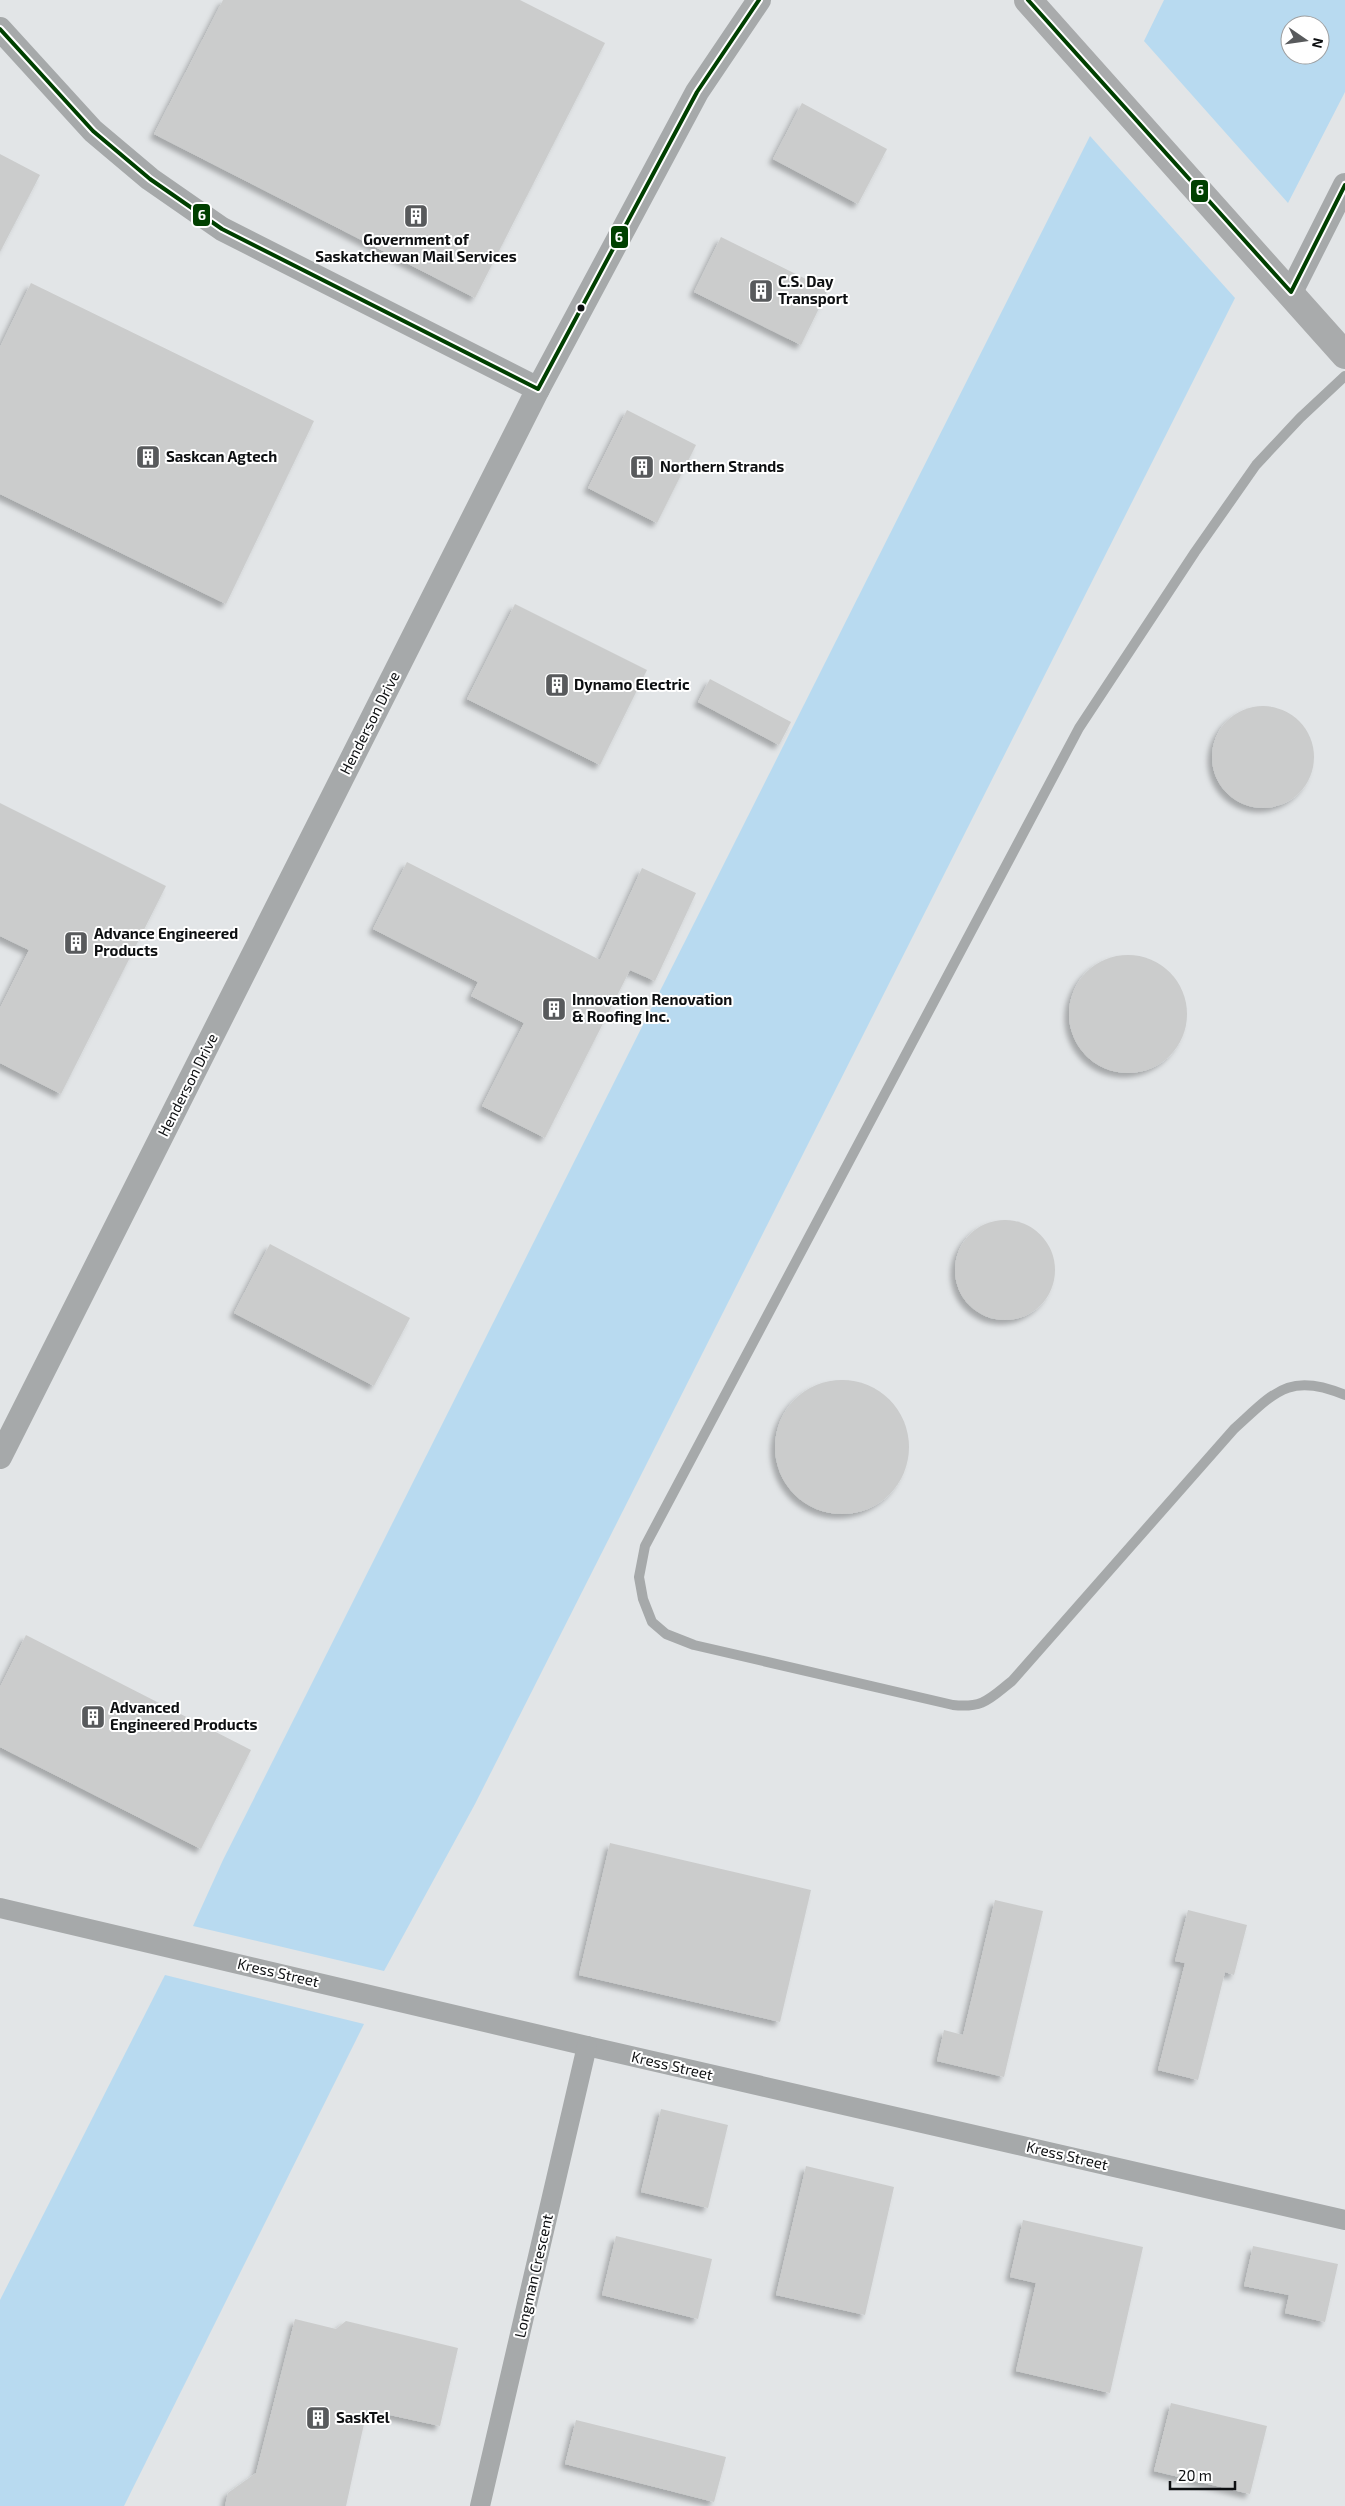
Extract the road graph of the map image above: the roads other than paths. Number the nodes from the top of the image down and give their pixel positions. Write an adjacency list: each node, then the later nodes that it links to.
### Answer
1 (759, 0): 8 (street, Henderson Drive)
2 (1028, 0): 5 (main road)
3 (0, 29): 8 (street)
4 (1345, 185): 5 (street)
5 (1291, 292): 6 (main road)
6 (1345, 355)
7 (1345, 376): 9 (lane)
8 (538, 389): 10 (street, Henderson Drive)
9 (1345, 1395)
10 (0, 1457)
11 (0, 1908): 12 (street, Kress Street)
12 (587, 2046): 13 (street, Kress Street); 14 (street, Longman Crescent)
13 (1345, 2220)
14 (480, 2506)

